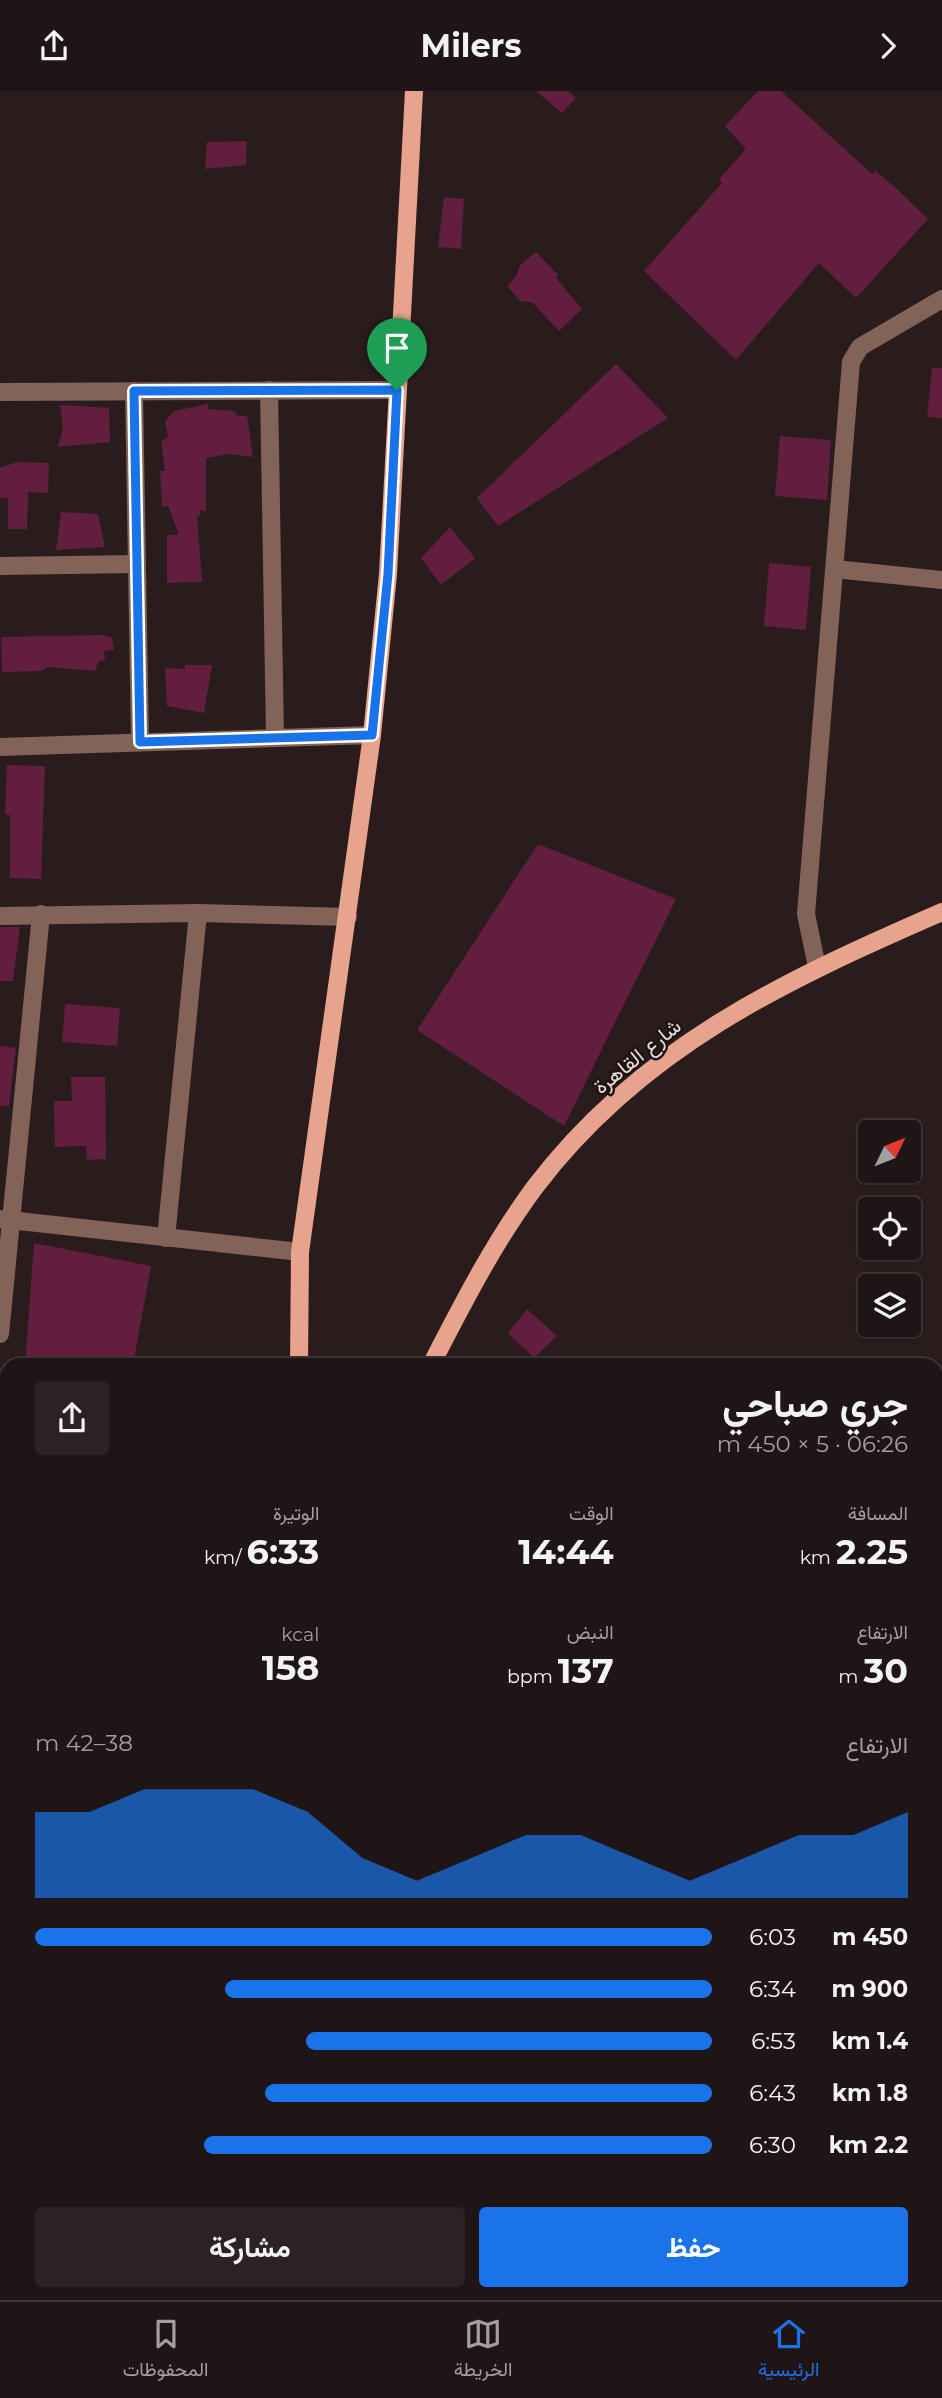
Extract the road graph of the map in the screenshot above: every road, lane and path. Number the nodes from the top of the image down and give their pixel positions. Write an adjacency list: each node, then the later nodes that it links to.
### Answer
1 (414, 91): 4 (main road)
2 (942, 299): 9 (street)
3 (268, 390): 4 (street); 5 (street); 12 (street)
4 (397, 390): 11 (main road)
5 (134, 391): 6 (street); 7 (street)
6 (0, 392)
7 (137, 563): 8 (street); 13 (street)
8 (0, 566)
9 (835, 569): 10 (street); 20 (street)
10 (942, 580)
11 (372, 735): 12 (street); 19 (main road)
12 (275, 737): 13 (street)
13 (140, 742): 14 (street)
14 (0, 747)
15 (942, 912): 20 (main road, شارع القاهرة)
16 (198, 913): 17 (street); 19 (street); 22 (street)
17 (41, 914): 18 (street); 21 (street)
18 (0, 916)
19 (348, 918): 23 (main road)
20 (817, 967): 25 (main road, شارع القاهرة)
21 (6, 1219): 22 (street); 24 (street)
22 (166, 1238): 23 (street)
23 (300, 1252): 26 (main road)
24 (0, 1334)
25 (447, 1334): 29 (main road, شارع القاهرة); 30 (main road, شارع القاهرة)
26 (300, 1338): 27 (main road); 28 (main road)
27 (299, 1358)
28 (306, 1358)
29 (428, 1358)
30 (435, 1358)

